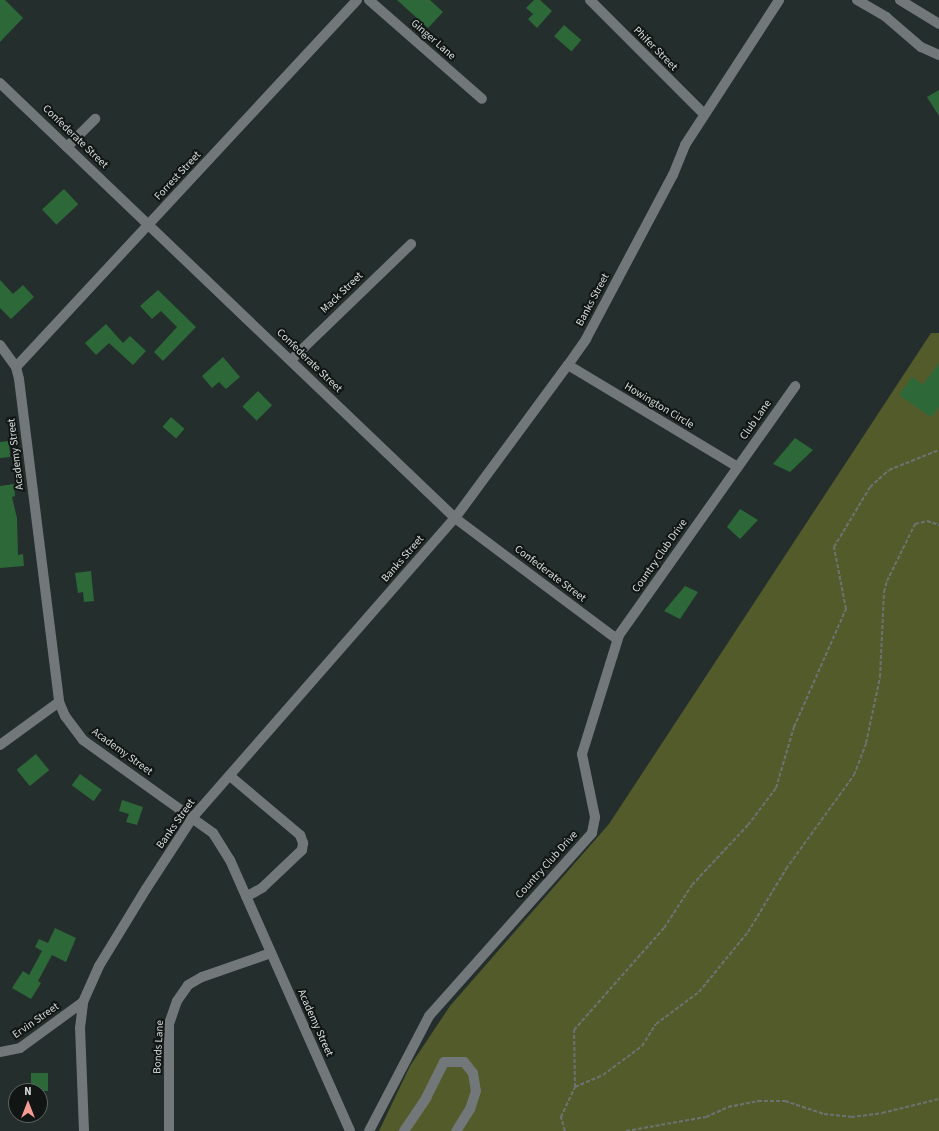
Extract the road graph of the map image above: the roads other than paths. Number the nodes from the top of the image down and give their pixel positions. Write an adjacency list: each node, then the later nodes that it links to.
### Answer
1 (357, 0): 14 (street, Forrest Street)
2 (369, 0): 10 (street, Ginger Lane)
3 (590, 0): 11 (street, Phifer Street)
4 (778, 0): 11 (street, Banks Street)
5 (857, 0): 8 (street)
6 (900, 0): 7 (street)
7 (939, 24)
8 (939, 55)
9 (0, 83): 13 (street, Confederate Street)
10 (482, 99)
11 (704, 114): 18 (street, Banks Street)
12 (95, 119): 13 (street)
13 (67, 147): 14 (street, Confederate Street)
14 (149, 224): 17 (street, Confederate Street); 19 (street, Forrest Street)
15 (411, 244): 17 (street, Mack Street)
16 (0, 346): 19 (street, Academy Street)
17 (290, 360): 22 (street, Confederate Street)
18 (568, 366): 21 (street, Howington Circle); 22 (street, Banks Street)
19 (16, 367): 24 (street, Academy Street)
20 (795, 386): 21 (street, Club Lane)
21 (738, 467): 23 (street, Country Club Drive)
22 (455, 518): 23 (street, Confederate Street); 26 (street, Banks Street)
23 (617, 639): 35 (street, Country Club Drive)
24 (59, 702): 25 (street); 27 (street, Academy Street)
25 (0, 745)
26 (230, 776): 27 (street, Banks Street); 28 (street)
27 (193, 817): 28 (street, Academy Street); 30 (street, Banks Street)
28 (246, 897): 29 (street, Academy Street)
29 (271, 953): 33 (street, Bonds Lane); 34 (street, Academy Street)
30 (84, 1002): 31 (street, Ervin Street); 32 (street, Banks Street)
31 (0, 1052)
32 (84, 1131)
33 (169, 1131)
34 (350, 1131)
35 (369, 1131)
36 (404, 1131): 37 (street)
37 (456, 1131)

